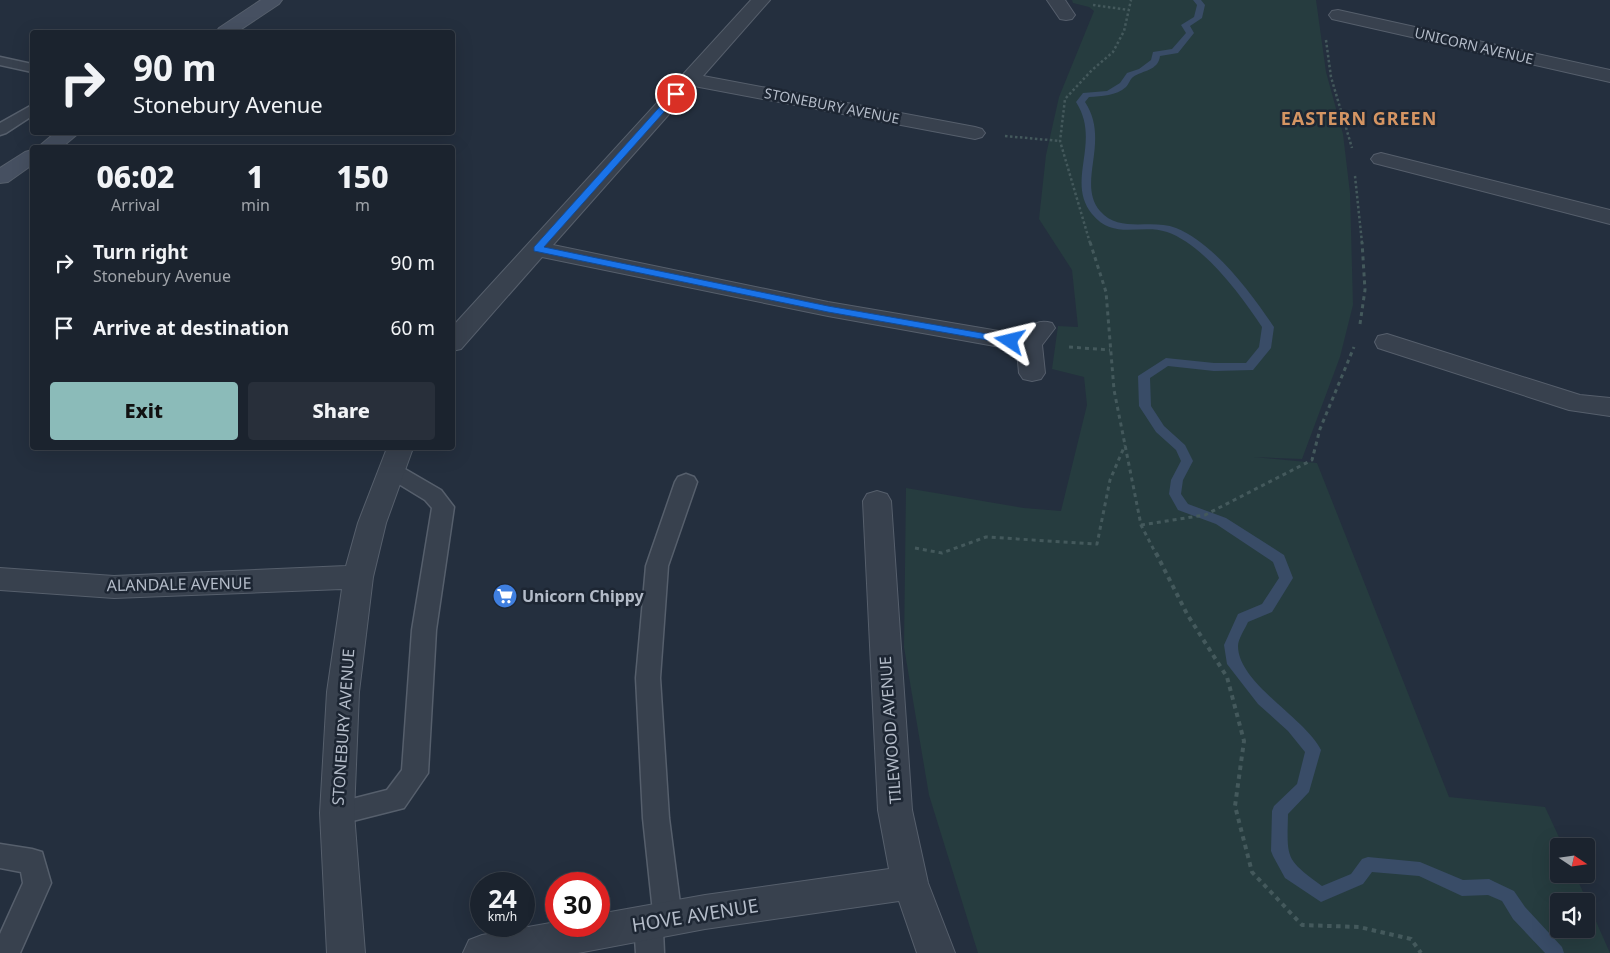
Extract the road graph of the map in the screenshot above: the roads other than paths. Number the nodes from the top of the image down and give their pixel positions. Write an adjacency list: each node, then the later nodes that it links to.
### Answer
1 (272, 0): 6 (street)
2 (761, 0): 10 (street)
3 (1054, 0): 5 (street)
4 (1338, 15): 9 (street, UNICORN AVENUE)
5 (1066, 16)
6 (228, 30)
7 (0, 61): 8 (lane)
8 (30, 68)
9 (1610, 76)
10 (689, 79): 13 (street, STONEBURY AVENUE); 20 (street)
11 (30, 111): 12 (lane)
12 (0, 130)
13 (980, 134)
14 (66, 135): 15 (street)
15 (51, 145)
16 (30, 157): 18 (street)
17 (1381, 159): 19 (street)
18 (0, 177)
19 (1610, 217)
20 (538, 249): 21 (street); 23 (street)
21 (455, 340)
22 (1387, 342): 24 (street)
23 (1032, 373)
24 (1610, 407)
25 (395, 459): 28 (street, STONEBURY AVENUE); 30 (lane)
26 (686, 482): 33 (lane)
27 (877, 501): 32 (street, TILEWOOD AVENUE)
28 (358, 577): 29 (street, ALANDALE AVENUE); 30 (street, STONEBURY AVENUE)
29 (0, 579)
30 (337, 813): 35 (street, STONEBURY AVENUE)
31 (0, 856): 34 (lane)
32 (910, 883): 33 (street, HOVE AVENUE); 37 (street, TILEWOOD AVENUE)
33 (655, 931): 36 (street, HOVE AVENUE)
34 (6, 953)
35 (346, 953)
36 (482, 953)
37 (936, 953)

